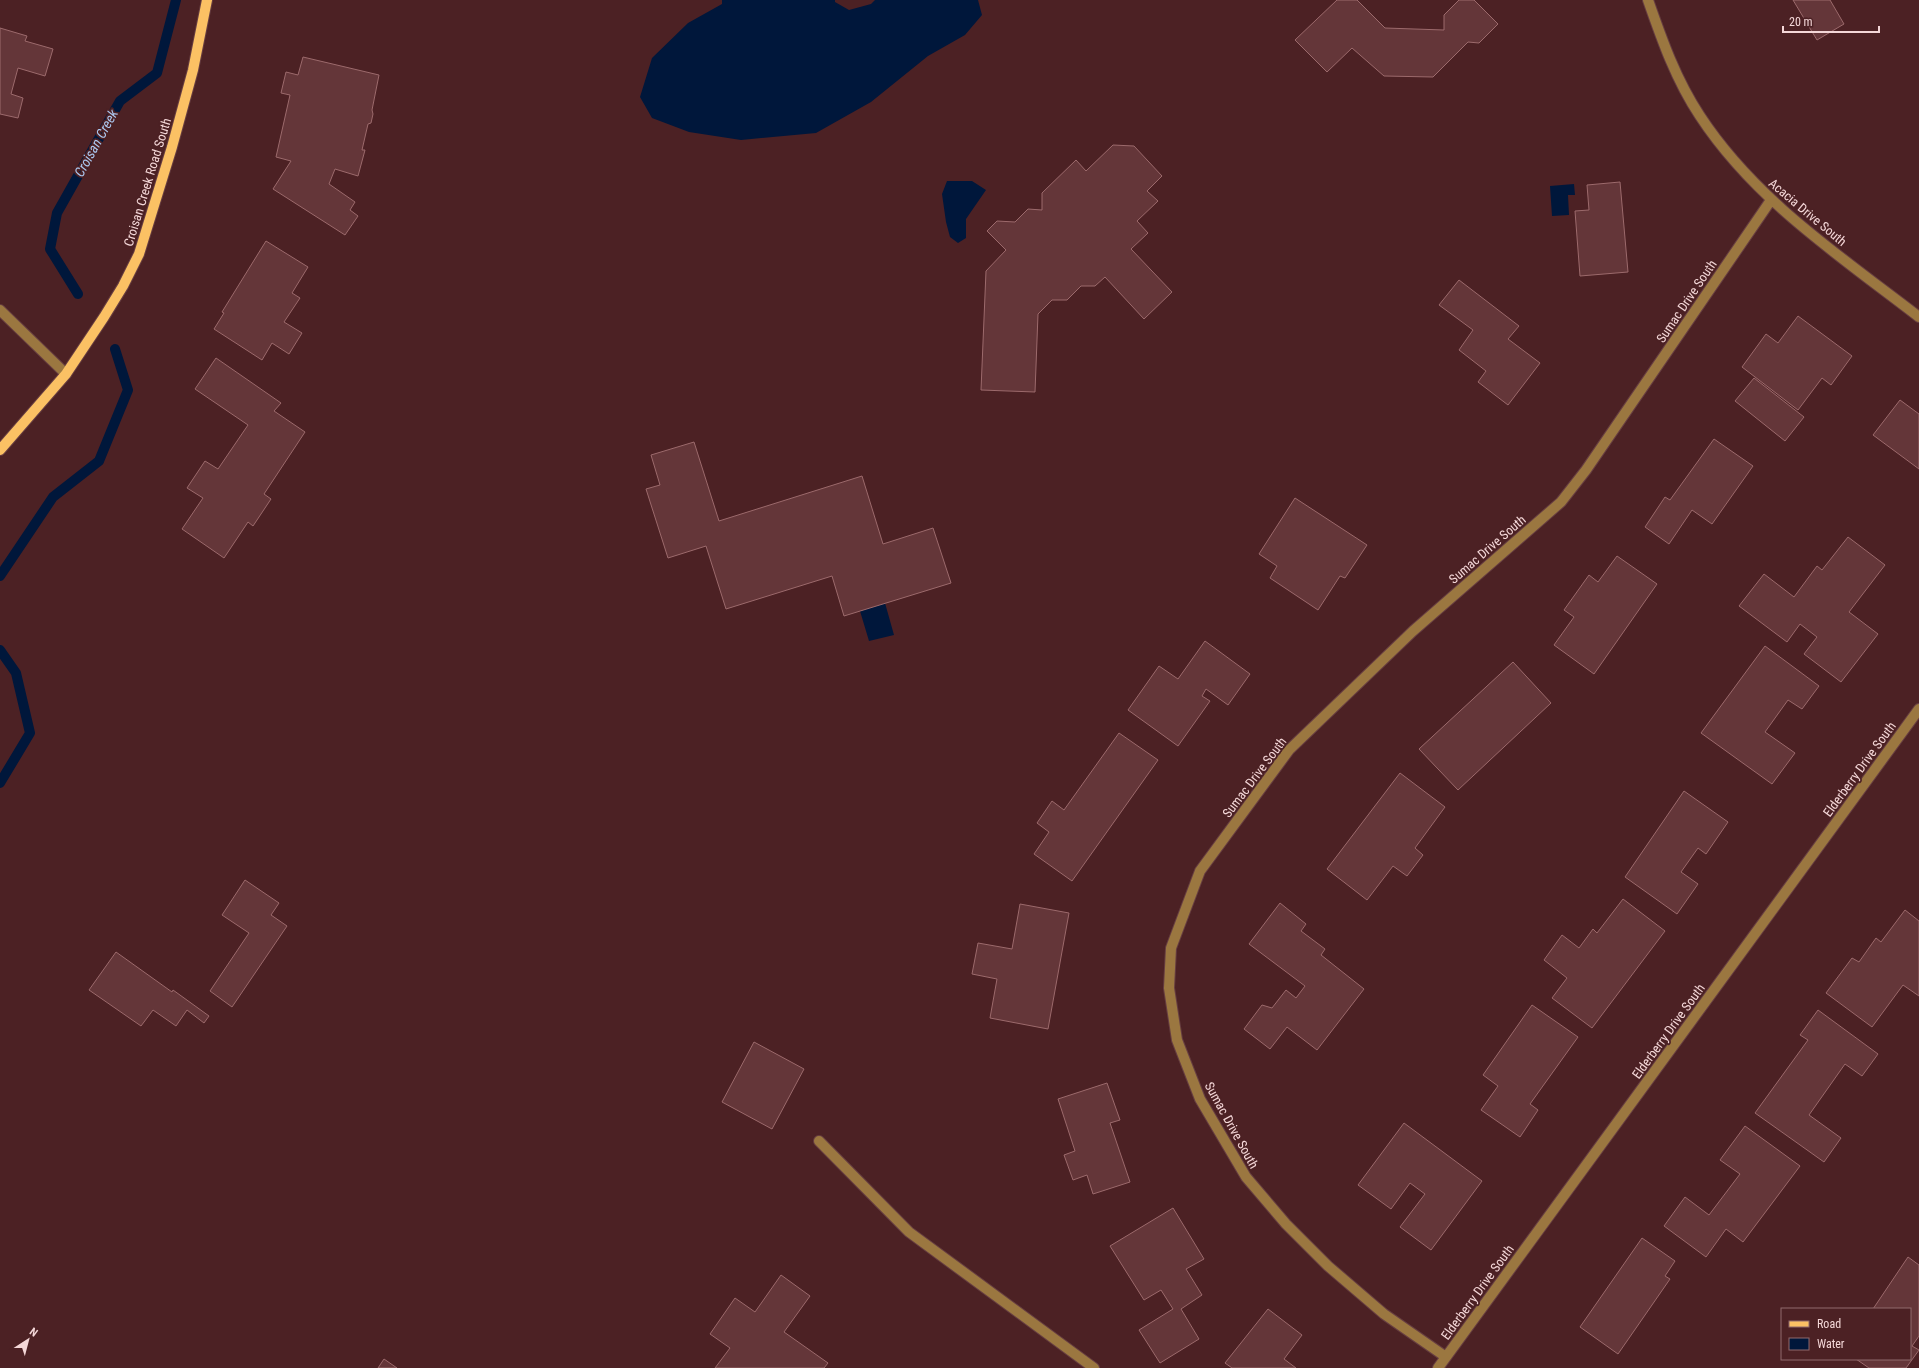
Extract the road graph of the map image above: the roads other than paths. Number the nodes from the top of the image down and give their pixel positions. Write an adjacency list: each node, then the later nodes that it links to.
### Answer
1 (207, 0): 6 (main road, Croisan Creek Road South)
2 (1648, 0): 3 (street, Acacia Drive South)
3 (1771, 200): 5 (street, Acacia Drive South); 10 (street, Sumac Drive South)
4 (0, 310): 6 (street)
5 (1919, 317)
6 (66, 374): 7 (main road, Croisan Creek Road South)
7 (0, 450)
8 (1919, 709): 10 (street, Elderberry Drive South)
9 (820, 1141): 11 (street)
10 (1446, 1357): 12 (street, Elderberry Drive South)
11 (1094, 1368)
12 (1438, 1368)

